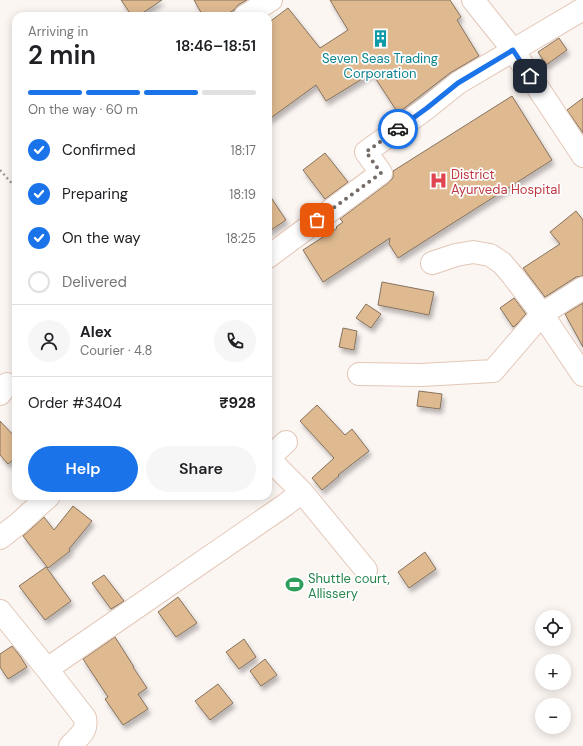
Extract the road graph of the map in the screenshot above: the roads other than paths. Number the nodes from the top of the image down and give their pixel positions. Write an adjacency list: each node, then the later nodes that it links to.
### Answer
1 (271, 0): 4 (street)
2 (473, 0): 5 (street)
3 (583, 10): 5 (street)
4 (252, 12)
5 (513, 50): 6 (street); 7 (street)
6 (583, 156)
7 (272, 254)
8 (432, 263): 10 (street)
9 (583, 288): 10 (street)
10 (542, 314): 11 (street); 12 (street)
11 (359, 374)
12 (583, 375)
13 (286, 442): 14 (street)
14 (272, 455)
15 (272, 460): 16 (street)
16 (294, 498): 19 (street); 21 (street)
17 (45, 500): 18 (street)
18 (0, 538)
19 (366, 570)
20 (0, 612): 21 (street)
21 (47, 668): 22 (street)
22 (70, 746)

